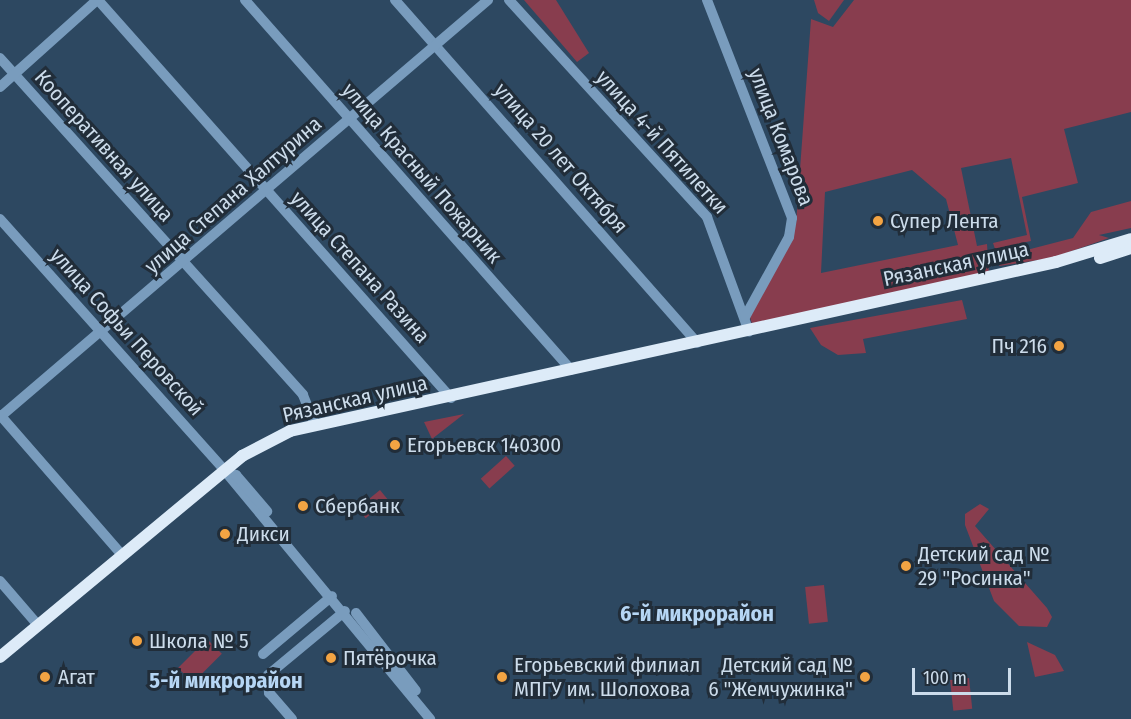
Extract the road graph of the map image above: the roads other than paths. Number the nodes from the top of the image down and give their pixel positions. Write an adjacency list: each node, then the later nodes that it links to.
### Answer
1 (98, 0): 9 (street); 12 (street, улица Степана Разина)
2 (245, 0): 11 (street, улица Красный Пожарник)
3 (395, 0): 7 (street, улица 20 лет Октября)
4 (488, 0): 7 (street, улица Степана Халтурина)
5 (509, 0): 17 (street, улица 4-й Пятилетки)
6 (707, 0): 17 (street, улица Комарова)
7 (437, 47): 11 (street, улица Степана Халтурина); 21 (street, улица 20 лет Октября)
8 (0, 58): 9 (street, Кооперативная улица)
9 (15, 75): 10 (street); 16 (street, Кооперативная улица)
10 (0, 87)
11 (350, 121): 12 (street, улица Степана Халтурина); 22 (street, улица Красный Пожарник)
12 (266, 192): 16 (street, улица Степана Халтурина); 23 (street, улица Степана Разина)
13 (0, 219): 20 (street, улица Софьи Перовской)
14 (1131, 239): 18 (main road, Рязанская улица)
15 (1131, 248): 18 (main road, Рязанская улица)
16 (183, 264): 20 (street, улица Степана Халтурина); 25 (street, Кооперативная улица)
17 (745, 317): 19 (street, улица 4-й Пятилетки)
18 (787, 322): 19 (main road, Рязанская улица)
19 (749, 332): 21 (main road, Рязанская улица)
20 (100, 333): 24 (street, улица Степана Халтурина); 26 (street, улица Софьи Перовской)
21 (697, 343): 22 (main road, Рязанская улица)
22 (571, 370): 23 (main road, Рязанская улица)
23 (451, 398): 25 (main road, Рязанская улица)
24 (0, 416): 27 (street)
25 (315, 425): 26 (main road, Рязанская улица)
26 (225, 471): 27 (main road, Рязанская улица); 29 (street, улица Софьи Перовской); 31 (street, улица Софьи Перовской)
27 (123, 555): 32 (main road, Рязанская улица)
28 (0, 581): 32 (street)
29 (332, 596): 30 (street, улица Софьи Перовской); 33 (street)
30 (345, 611): 31 (street, улица Софьи Перовской); 35 (street)
31 (359, 621): 36 (street, улица Софьи Перовской); 37 (street, улица Софьи Перовской)
32 (38, 625): 34 (main road, Рязанская улица)
33 (263, 654)
34 (0, 657)
35 (292, 719)
36 (430, 719)
37 (439, 719)

